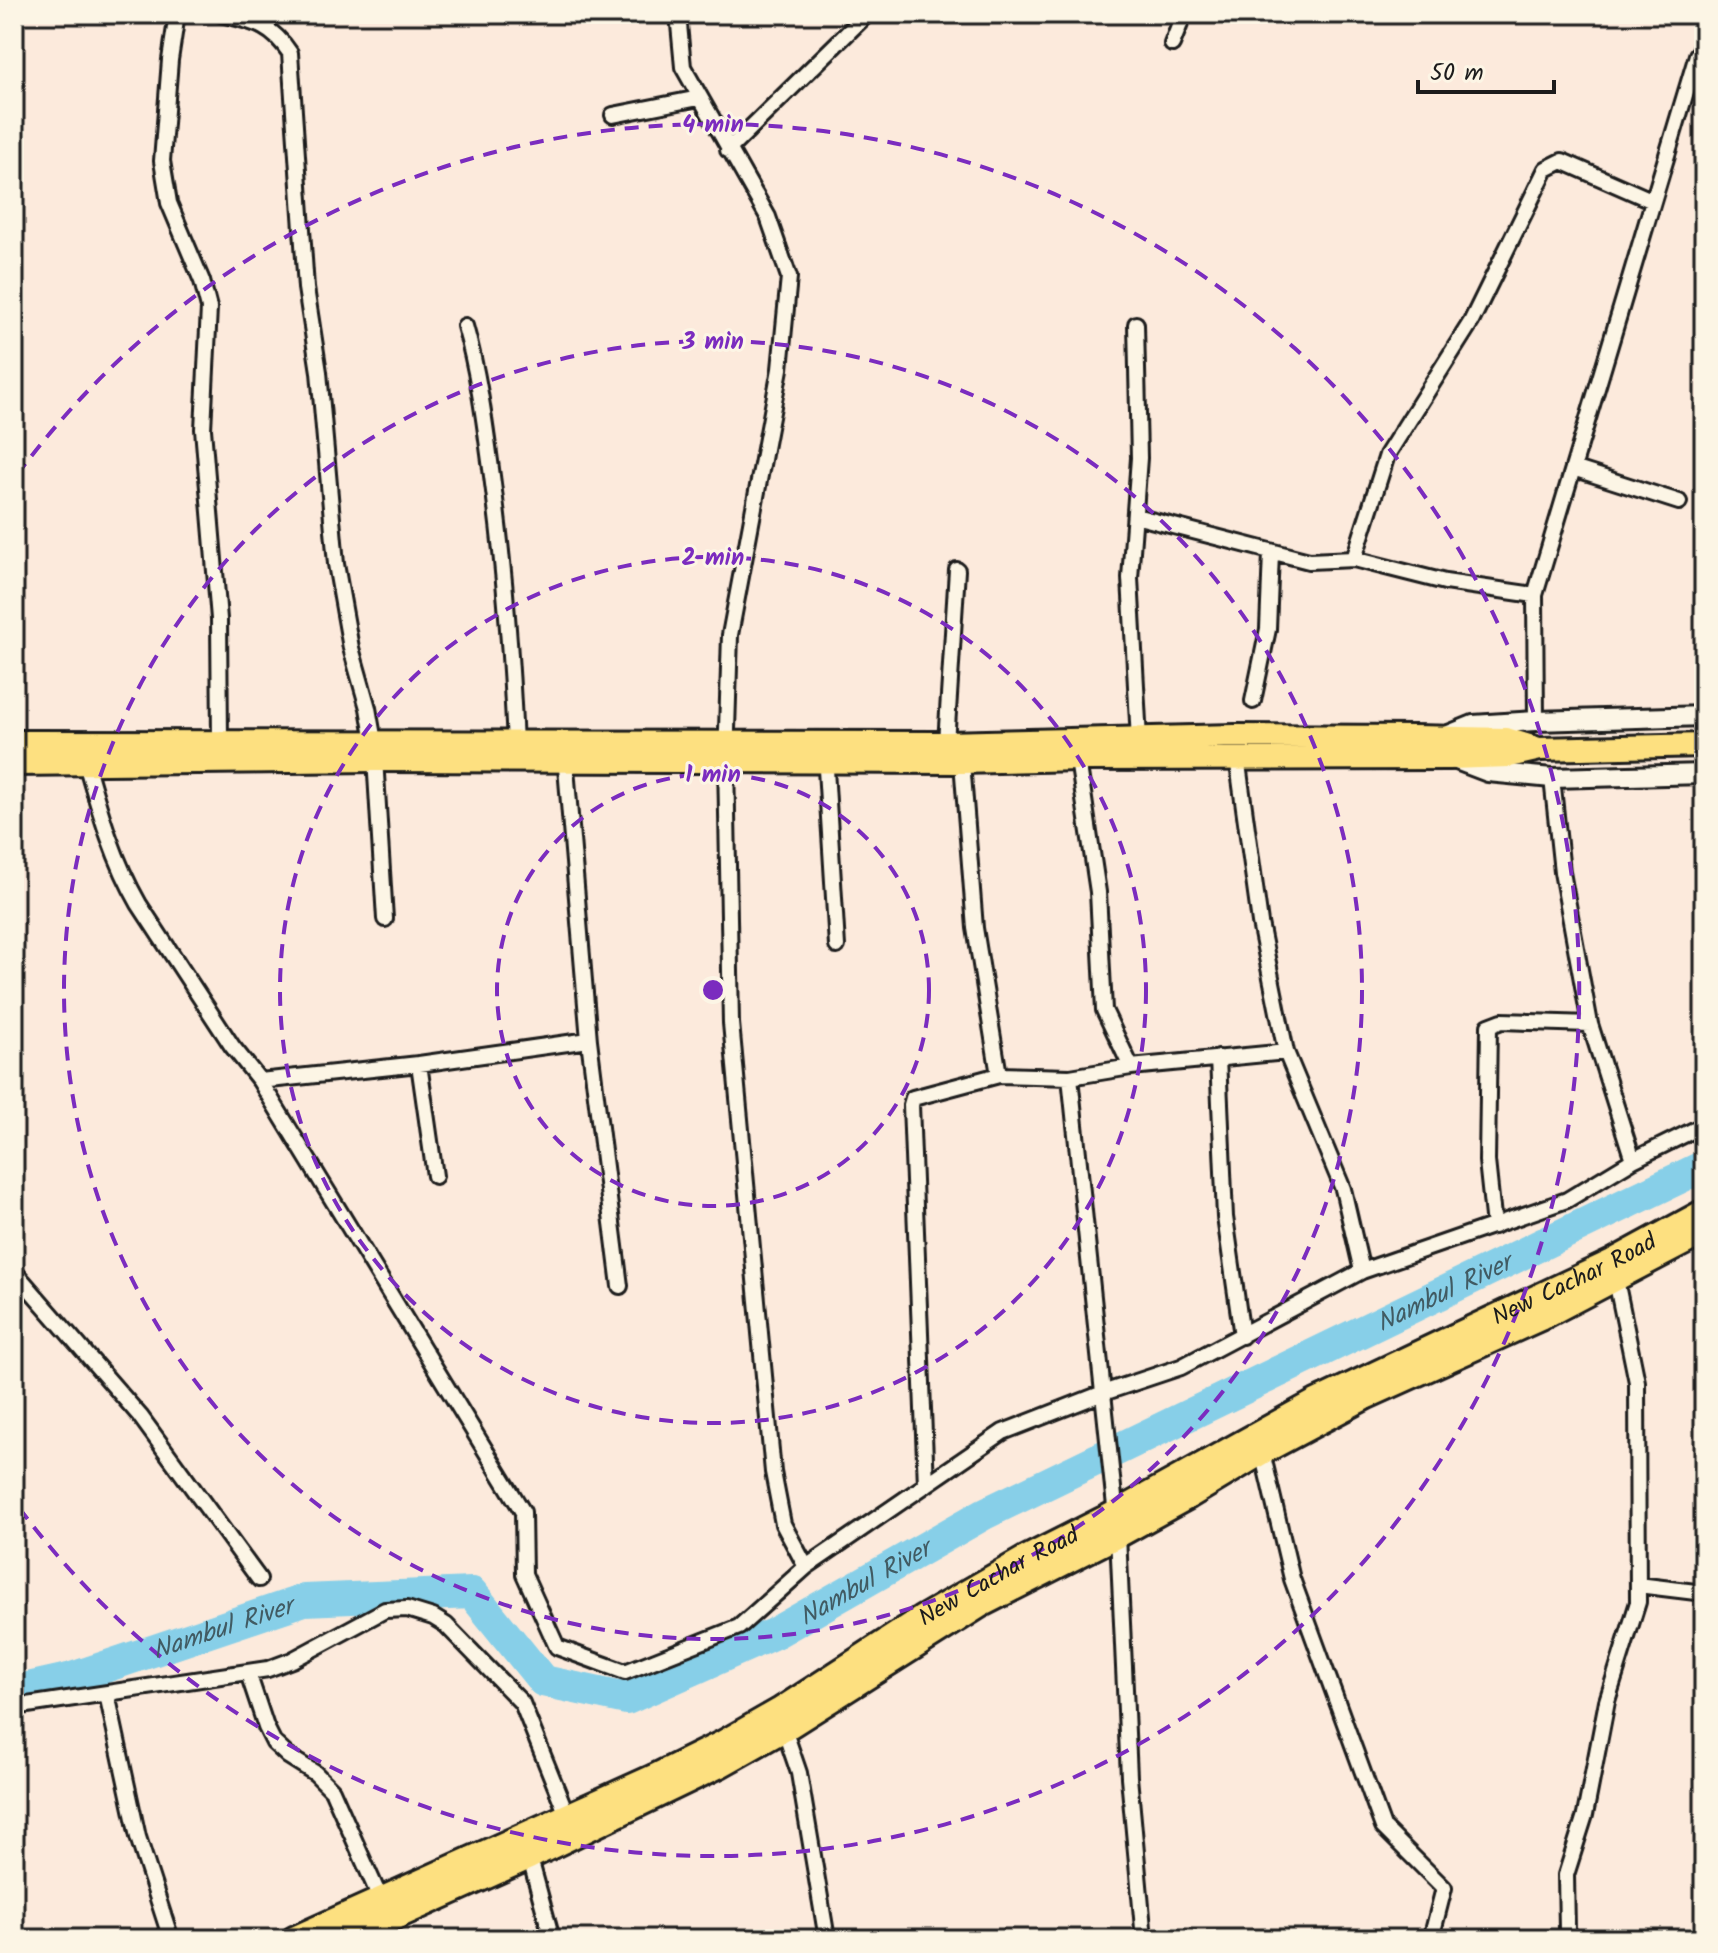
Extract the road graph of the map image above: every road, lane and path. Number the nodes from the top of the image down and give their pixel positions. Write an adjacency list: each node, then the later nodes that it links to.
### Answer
1 (177, 14): 25 (street)
2 (221, 14): 32 (street)
3 (678, 14): 8 (street)
4 (867, 14): 10 (street)
5 (1184, 14): 6 (street)
6 (1172, 44)
7 (1702, 54): 11 (street)
8 (699, 98): 9 (street); 10 (street)
9 (613, 115)
10 (728, 150): 33 (street)
11 (1653, 201): 14 (street); 18 (street)
12 (1136, 324): 16 (street)
13 (465, 326): 28 (street)
14 (1573, 468): 15 (street); 20 (street)
15 (1679, 502)
16 (1135, 516): 17 (street); 24 (street)
17 (1271, 553): 18 (street); 21 (street)
18 (1354, 559): 20 (street)
19 (957, 570): 27 (street)
20 (1535, 595): 23 (street)
21 (1253, 701)
22 (1704, 716): 23 (street)
23 (1536, 721): 30 (street)
24 (1139, 740): 30 (main road); 31 (main road)
25 (220, 741): 26 (main road); 32 (main road)
26 (14, 742)
27 (946, 743): 31 (main road); 34 (main road)
28 (515, 744): 32 (main road); 35 (main road)
29 (1704, 745): 30 (main road)
30 (1446, 748): 36 (main road); 41 (street)
31 (1077, 750): 36 (main road); 37 (main road); 49 (street)
32 (375, 751): 35 (main road); 38 (main road); 42 (street)
33 (726, 752): 34 (main road); 35 (main road); 68 (street)
34 (825, 752): 37 (main road); 43 (street)
35 (565, 753): 45 (street)
36 (1237, 757): 46 (street)
37 (962, 762): 50 (street)
38 (86, 763): 39 (main road); 52 (street)
39 (14, 764)
40 (1704, 774): 41 (street)
41 (1552, 778): 44 (street)
42 (385, 919)
43 (837, 946)
44 (1590, 1024): 54 (street); 57 (street)
45 (589, 1040): 48 (street); 62 (street)
46 (1286, 1052): 47 (street); 60 (street)
47 (1218, 1058): 49 (street); 63 (street)
48 (419, 1064): 52 (street); 55 (street)
49 (1131, 1067): 51 (street)
50 (999, 1075): 51 (street); 66 (street)
51 (1070, 1077): 64 (street)
52 (260, 1081): 68 (street)
53 (1704, 1125): 54 (street)
54 (1633, 1160): 57 (street)
55 (435, 1176)
56 (1704, 1212): 61 (highway, New Cachar Road)
57 (1494, 1226): 60 (street)
58 (1704, 1232): 61 (highway, New Cachar Road)
59 (14, 1271): 69 (street)
60 (1362, 1271): 63 (street)
61 (1614, 1271): 65 (highway, New Cachar Road); 67 (highway, New Cachar Road); 70 (street)
62 (620, 1286)
63 (1242, 1336): 64 (street)
64 (1103, 1393): 66 (street); 67 (street)
65 (1262, 1452): 67 (highway, New Cachar Road); 85 (street)
66 (926, 1485): 68 (street)
67 (1117, 1520): 75 (highway, New Cachar Road); 76 (highway, New Cachar Road); 84 (street)
68 (806, 1567)
69 (259, 1579)
70 (1638, 1585): 71 (street); 86 (street)
71 (1704, 1593)
72 (248, 1673): 73 (street); 76 (street); 78 (street)
73 (107, 1694): 74 (street); 79 (street)
74 (14, 1707)
75 (784, 1729): 77 (highway, New Cachar Road); 83 (street)
76 (567, 1815): 77 (highway, New Cachar Road)
77 (526, 1846): 78 (highway, New Cachar Road); 81 (highway, New Cachar Road); 82 (street)
78 (380, 1898): 80 (highway, New Cachar Road)
79 (171, 1939)
80 (294, 1939)
81 (346, 1939)
82 (552, 1939)
83 (827, 1939)
84 (1144, 1939)
85 (1431, 1939)
86 (1573, 1939)

